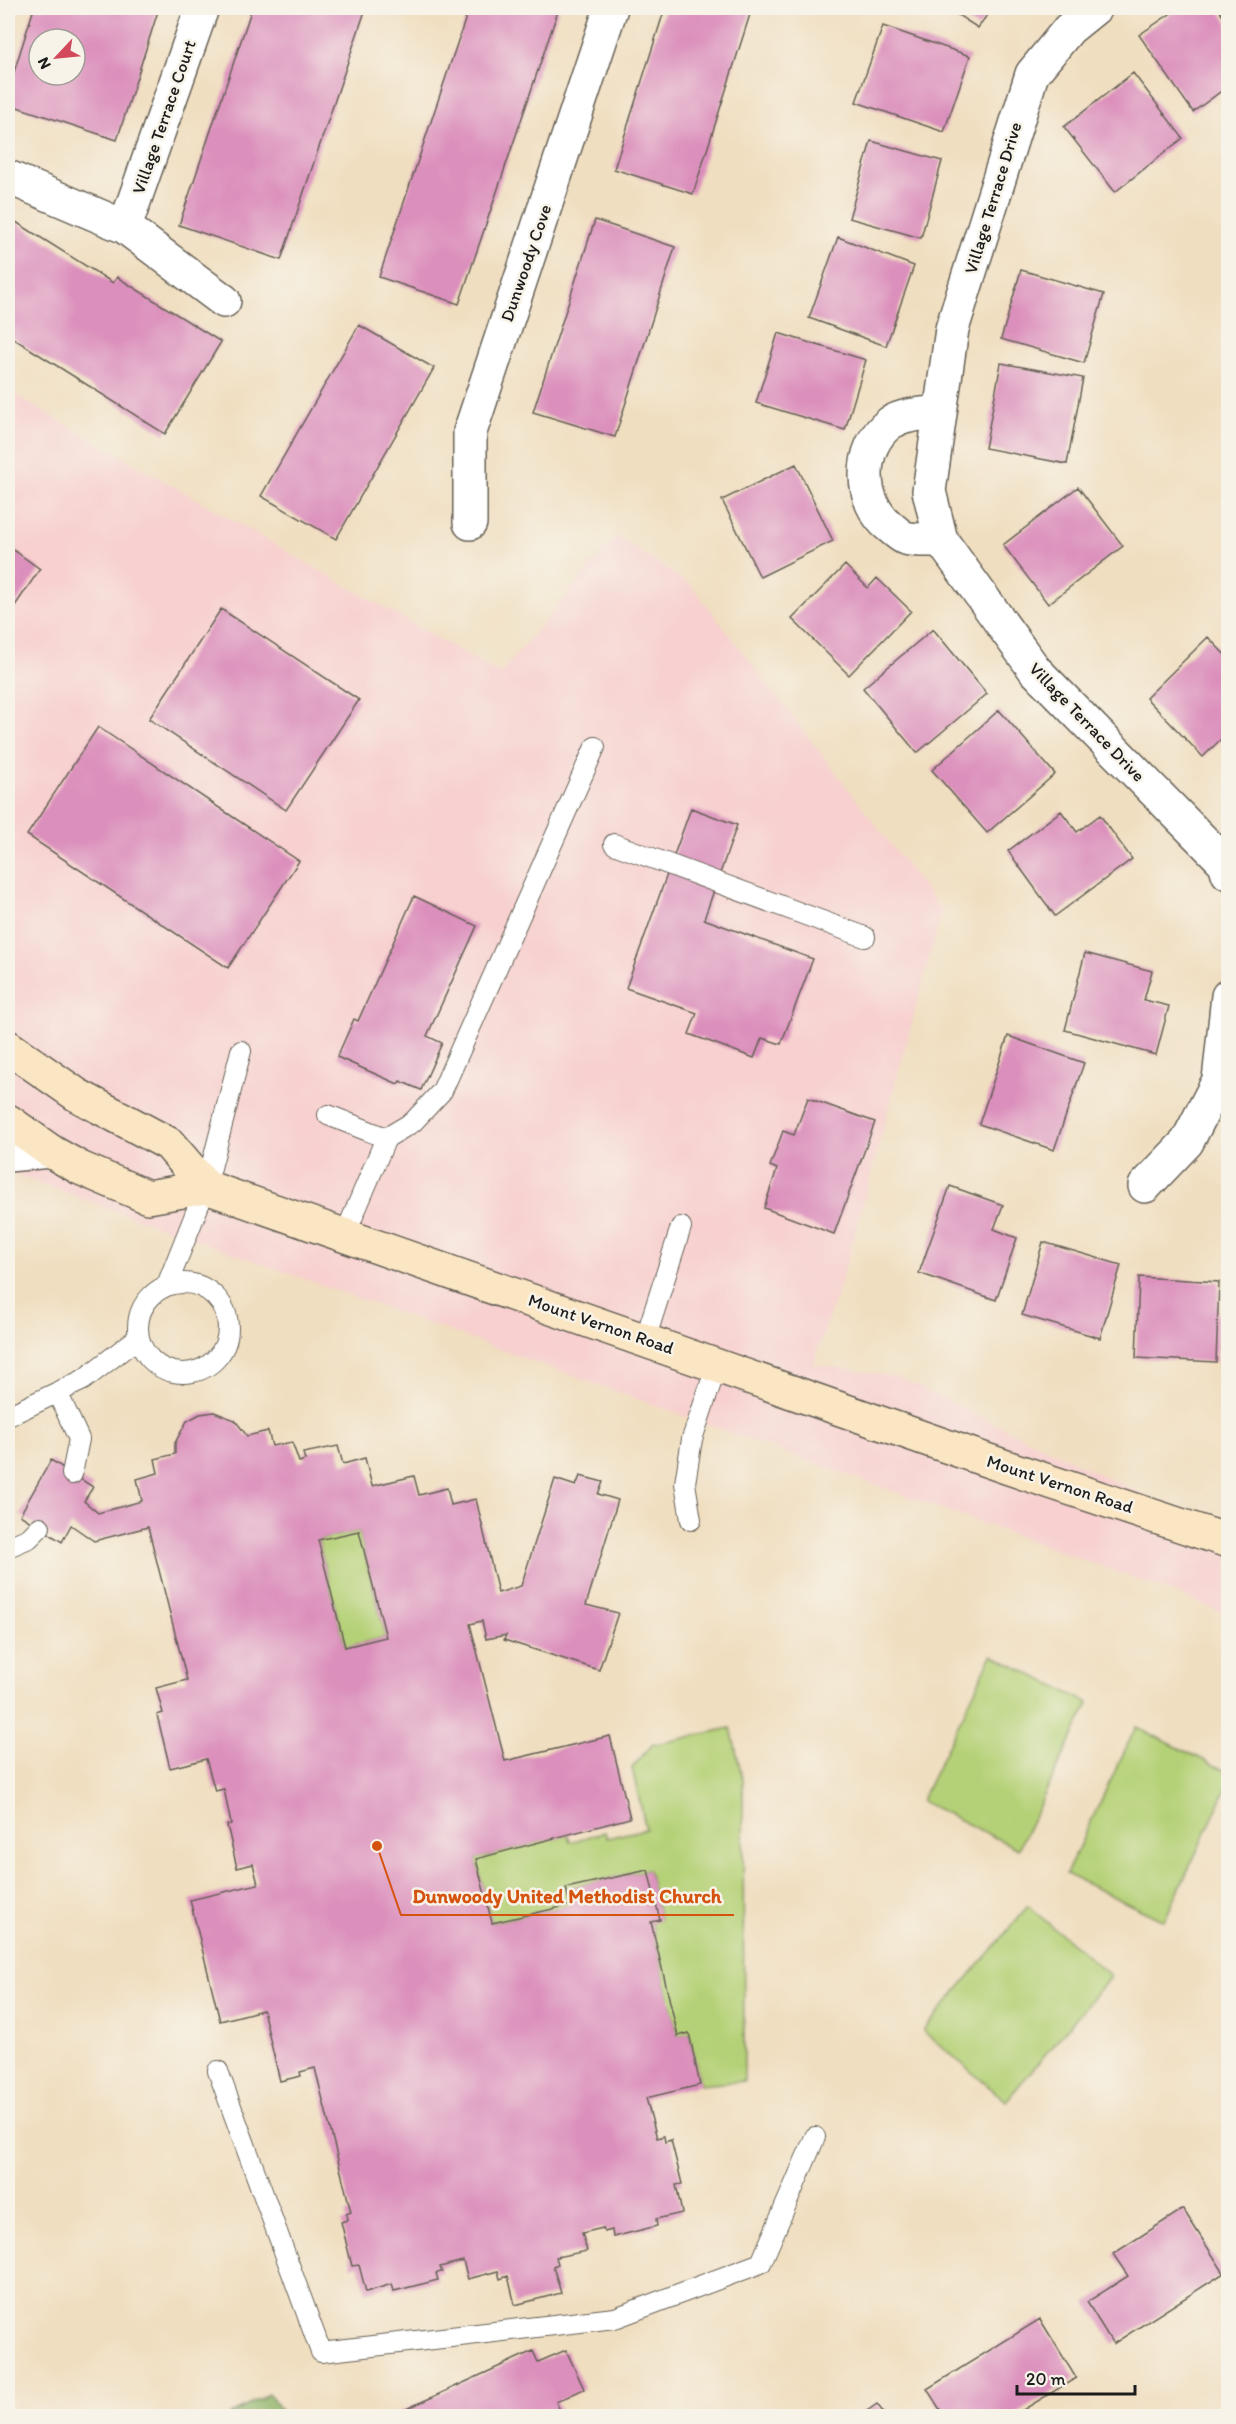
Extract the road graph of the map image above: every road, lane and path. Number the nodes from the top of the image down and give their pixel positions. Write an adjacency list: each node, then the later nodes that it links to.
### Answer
1 (202, 8): 5 (street, Village Terrace Court)
2 (611, 8): 8 (street, Dunwoody Cove)
3 (1095, 8): 7 (street, Village Terrace Drive)
4 (8, 177): 5 (street)
5 (125, 227): 6 (street)
6 (225, 301)
7 (939, 412): 9 (street, Village Terrace Drive); 9 (street)
8 (470, 523)
9 (941, 540): 12 (street, Village Terrace Drive)
10 (595, 747): 19 (lane)
11 (614, 844): 13 (lane)
12 (1227, 865)
13 (866, 937)
14 (1228, 996): 23 (street)
15 (8, 1047): 22 (main road, Mount Vernon Road)
16 (241, 1051): 22 (lane)
17 (328, 1115): 19 (lane)
18 (8, 1120): 20 (main road)
19 (386, 1138): 25 (lane)
20 (50, 1151): 21 (street); 22 (main road)
21 (8, 1155)
22 (206, 1186): 25 (main road, Mount Vernon Road); 26 (lane)
23 (1145, 1186)
24 (681, 1227): 28 (lane)
25 (345, 1235): 28 (main road, Mount Vernon Road)
26 (167, 1285): 27 (lane); 27 (lane)
27 (139, 1337): 30 (lane)
28 (645, 1340): 29 (main road, Mount Vernon Road)
29 (717, 1365): 33 (lane); 35 (main road, Mount Vernon Road)
30 (58, 1394): 31 (lane); 32 (lane)
31 (8, 1416)
32 (72, 1474)
33 (691, 1520)
34 (40, 1527): 36 (lane)
35 (1228, 1541)
36 (8, 1547)
37 (218, 2071): 38 (lane)
38 (815, 2137)

